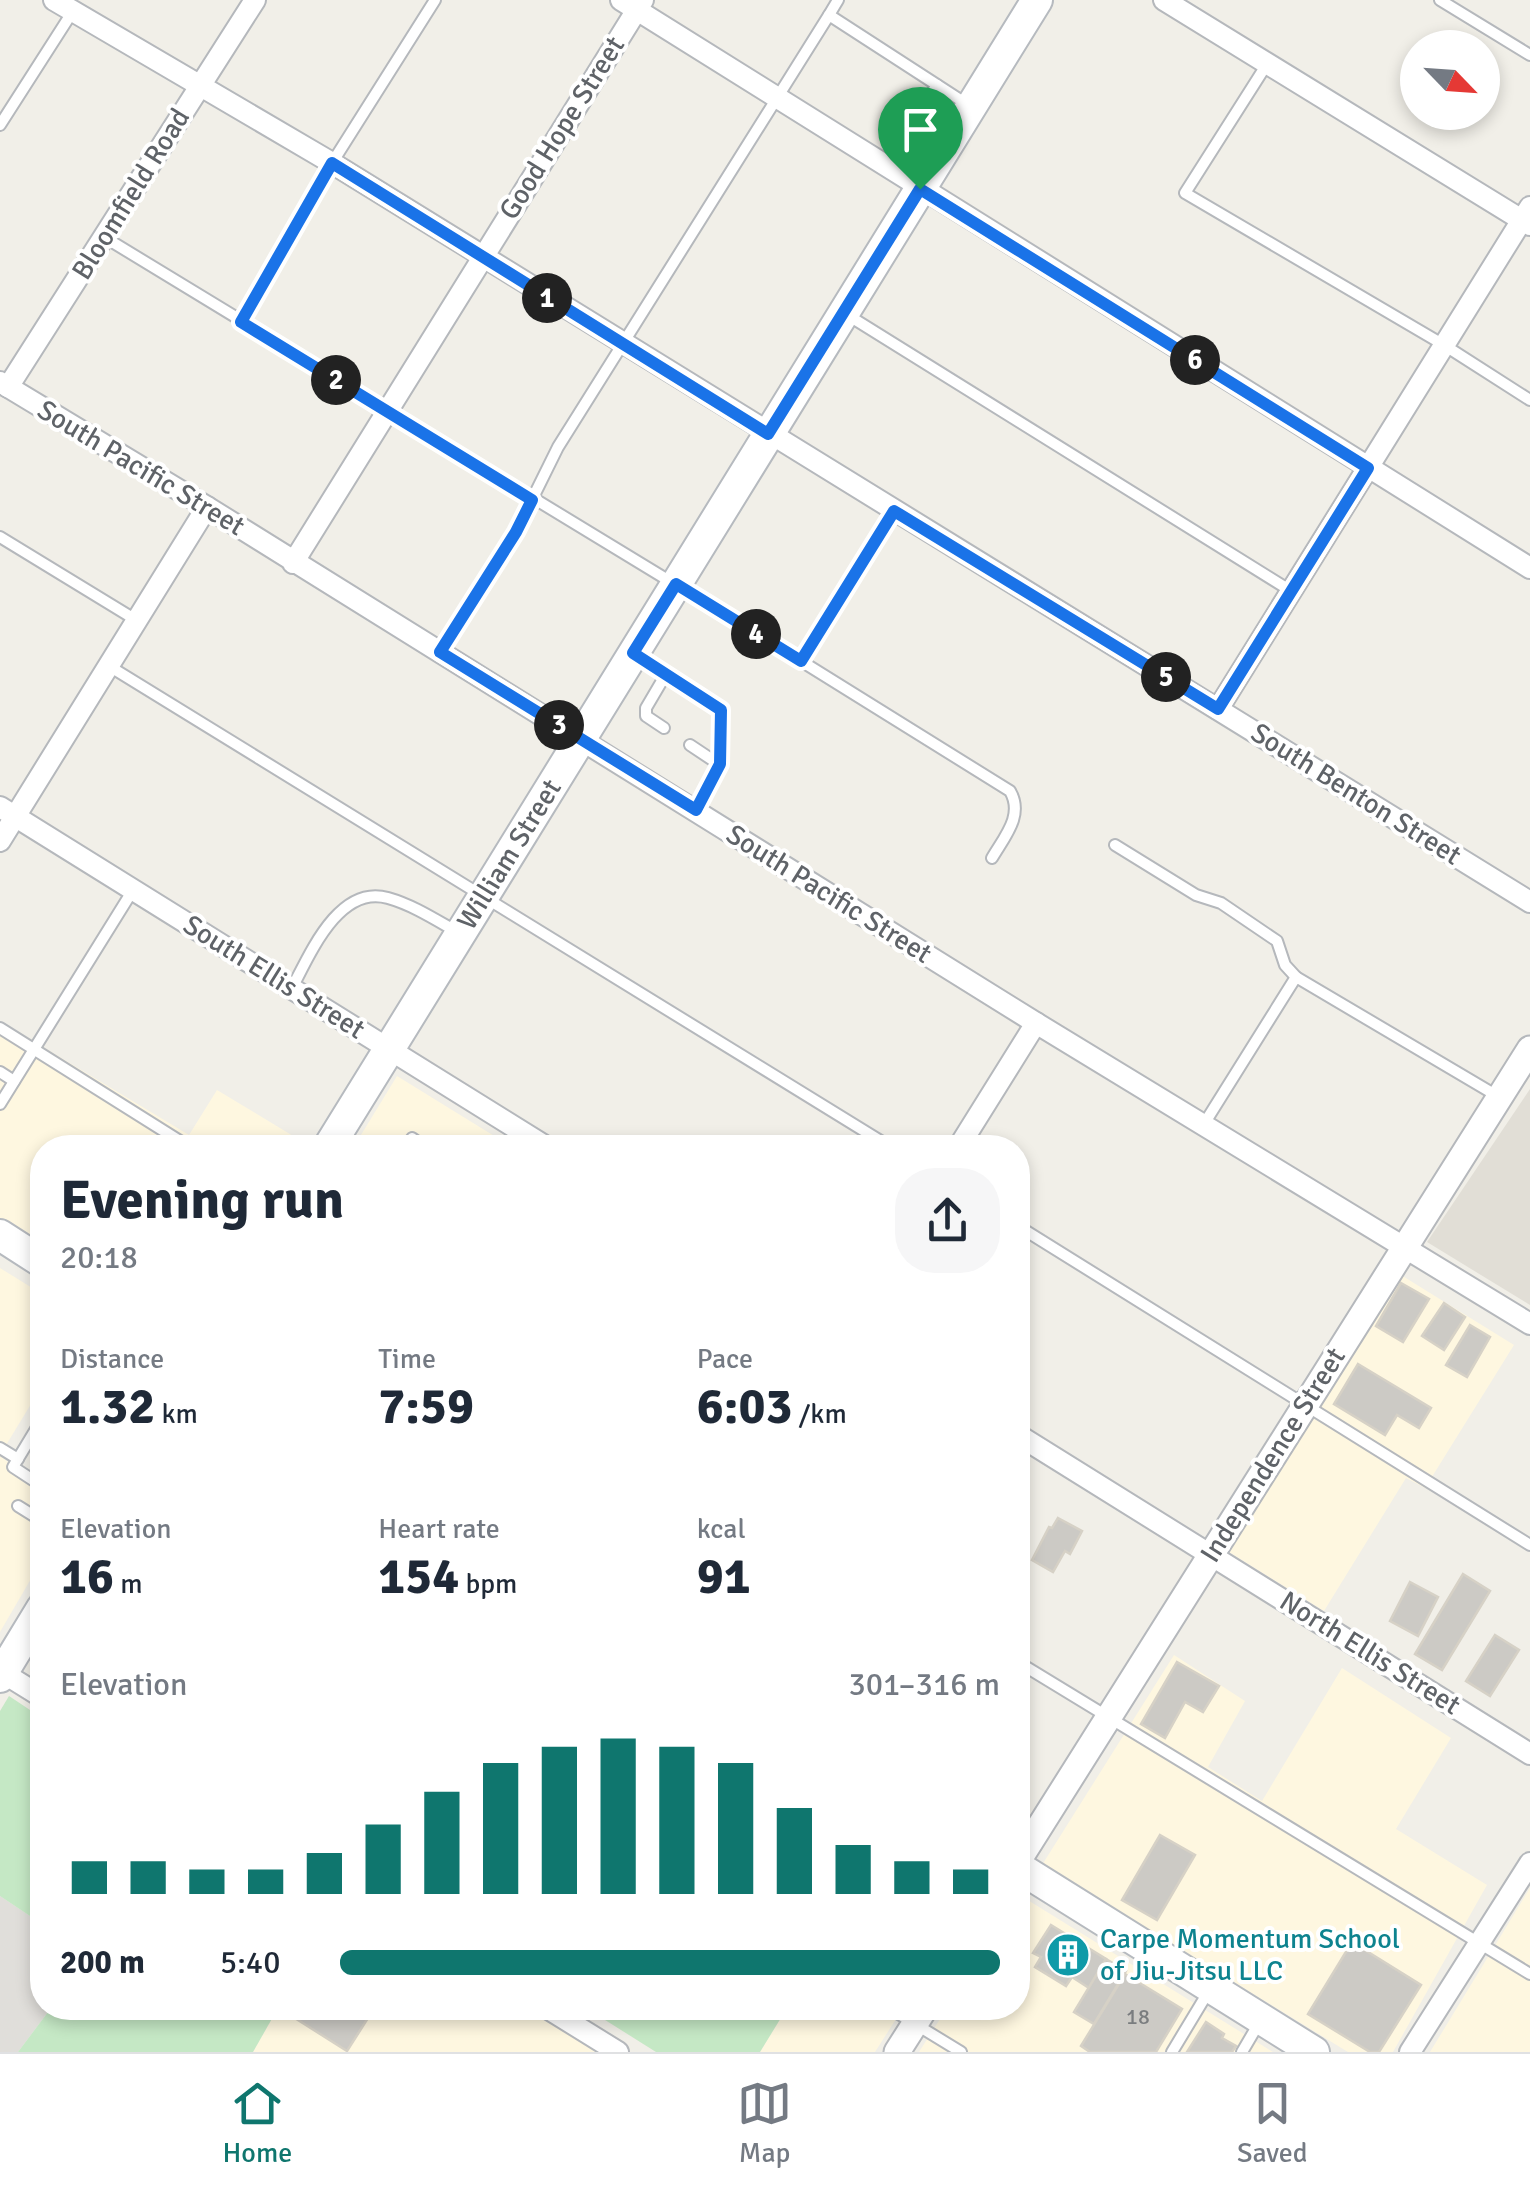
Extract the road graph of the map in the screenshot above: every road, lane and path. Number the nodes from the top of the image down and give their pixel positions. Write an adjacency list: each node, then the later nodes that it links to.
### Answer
1 (54, 0): 9 (street, South Benton Street)
2 (255, 0): 14 (street, Bloomfield Road)
3 (435, 0): 22 (lane)
4 (838, 0): 10 (lane)
5 (1037, 0): 16 (main road, William Street)
6 (1164, 0): 12 (street)
7 (1440, 0): 11 (lane)
8 (634, 3): 15 (street); 27 (street, Good Hope Street)
9 (73, 11): 14 (street, South Benton Street); 18 (lane)
10 (829, 15): 13 (lane); 15 (lane)
11 (1530, 55)
12 (1267, 64): 25 (street); 31 (lane)
13 (937, 85): 16 (lane); 17 (lane)
14 (199, 87): 22 (street, South Benton Street); 26 (street, Bloomfield Road)
15 (776, 98): 23 (street); 30 (lane)
16 (971, 107): 21 (main road, William Street)
17 (922, 108)
18 (0, 126)
19 (919, 130): 21 (lane)
20 (903, 140): 23 (lane)
21 (947, 146): 24 (main road, William Street)
22 (332, 163): 27 (street, South Benton Street); 29 (lane)
23 (886, 168): 24 (street)
24 (920, 189): 28 (main road, William Street); 36 (street)
25 (1527, 217): 31 (street)
26 (104, 237): 29 (lane); 32 (street, Bloomfield Road)
27 (481, 258): 30 (street, South Benton Street); 34 (street, Good Hope Street)
28 (844, 312): 35 (main road, William Street); 44 (lane)
29 (241, 322): 34 (lane)
30 (623, 344): 35 (street, South Benton Street); 37 (lane)
31 (1444, 345): 33 (lane); 36 (street)
32 (4, 384): 38 (street, South Pacific Street)
33 (1530, 400)
34 (387, 412): 37 (lane); 41 (street, Good Hope Street)
35 (768, 434): 39 (street, South Benton Street); 43 (main road, William Street)
36 (1368, 468): 42 (street); 44 (street)
37 (532, 500): 43 (lane); 46 (lane)
38 (207, 506): 41 (street, South Pacific Street); 45 (street)
39 (894, 511): 48 (lane); 51 (street, South Benton Street)
40 (0, 538): 45 (lane)
41 (293, 563): 46 (street, South Pacific Street)
42 (1530, 568)
43 (676, 584): 47 (main road, William Street); 48 (lane)
44 (1291, 591): 51 (street)
45 (136, 621): 49 (street)
46 (440, 652): 53 (street, South Pacific Street)
47 (633, 653): 50 (lane); 53 (main road, William Street)
48 (801, 661): 60 (lane)
49 (109, 666): 57 (street); 62 (lane)
50 (666, 674): 52 (lane); 55 (lane)
51 (1218, 709): 63 (street, South Benton Street)
52 (664, 728)
53 (580, 738): 56 (street, South Pacific Street); 62 (main road, William Street)
54 (690, 745): 55 (lane)
55 (720, 764): 56 (lane)
56 (696, 810): 67 (street, South Pacific Street)
57 (8, 812): 58 (street); 61 (street, South Ellis Street)
58 (0, 841)
59 (1115, 845): 65 (lane)
60 (992, 858)
61 (133, 890): 66 (street, South Ellis Street); 70 (lane)
62 (483, 896): 64 (main road, William Street); 80 (lane)
63 (1530, 902)
64 (460, 934): 66 (lane); 69 (main road, William Street)
65 (1296, 978): 74 (lane); 76 (lane)
66 (292, 988): 69 (street, South Ellis Street)
67 (1036, 1023): 76 (street, South Pacific Street); 81 (street)
68 (0, 1028): 70 (lane)
69 (388, 1048): 78 (main road, William Street); 79 (street, South Ellis Street)
70 (34, 1049): 73 (lane); 77 (lane)
71 (1530, 1049): 74 (street, Independence Street)
72 (0, 1072): 73 (lane)
73 (14, 1081): 75 (lane)
74 (1499, 1098): 84 (street, Independence Street)
75 (0, 1104)
76 (1204, 1124): 84 (street, South Pacific Street)
77 (170, 1135)
78 (336, 1135)
79 (526, 1135)
80 (871, 1135)
81 (966, 1135)
82 (1030, 1233): 87 (lane)
83 (0, 1235): 85 (main road)
84 (1406, 1246): 86 (street, South Pacific Street); 87 (street, Independence Street)
85 (30, 1254)
86 (1528, 1316)
87 (1305, 1404): 95 (lane); 96 (street, Independence Street)
88 (30, 1440): 91 (lane)
89 (1030, 1441): 96 (street)
90 (0, 1448): 91 (lane)
91 (18, 1460): 92 (lane)
92 (30, 1478)
93 (18, 1506): 94 (lane)
94 (30, 1514)
95 (1530, 1546)
96 (1211, 1553): 101 (street, Independence Street); 102 (street, North Ellis Street)
97 (30, 1627): 99 (main road)
98 (1030, 1669): 101 (lane)
99 (1, 1673): 100 (street)
100 (30, 1689)
101 (1108, 1716): 103 (street, Independence Street); 106 (lane)
102 (1530, 1754)
103 (1030, 1844)
104 (1530, 1862): 106 (street)
105 (1030, 1872): 108 (main road)
106 (1479, 1943): 107 (lane); 119 (street)
107 (1530, 1974)
108 (1211, 1988): 112 (main road); 116 (lane)
109 (566, 2020): 113 (street)
110 (918, 2020): 114 (street)
111 (925, 2020): 115 (lane)
112 (1261, 2020): 117 (lane); 118 (main road)
113 (618, 2052)
114 (898, 2052)
115 (962, 2052)
116 (1172, 2052)
117 (1242, 2052)
118 (1313, 2052)
119 (1410, 2052)

